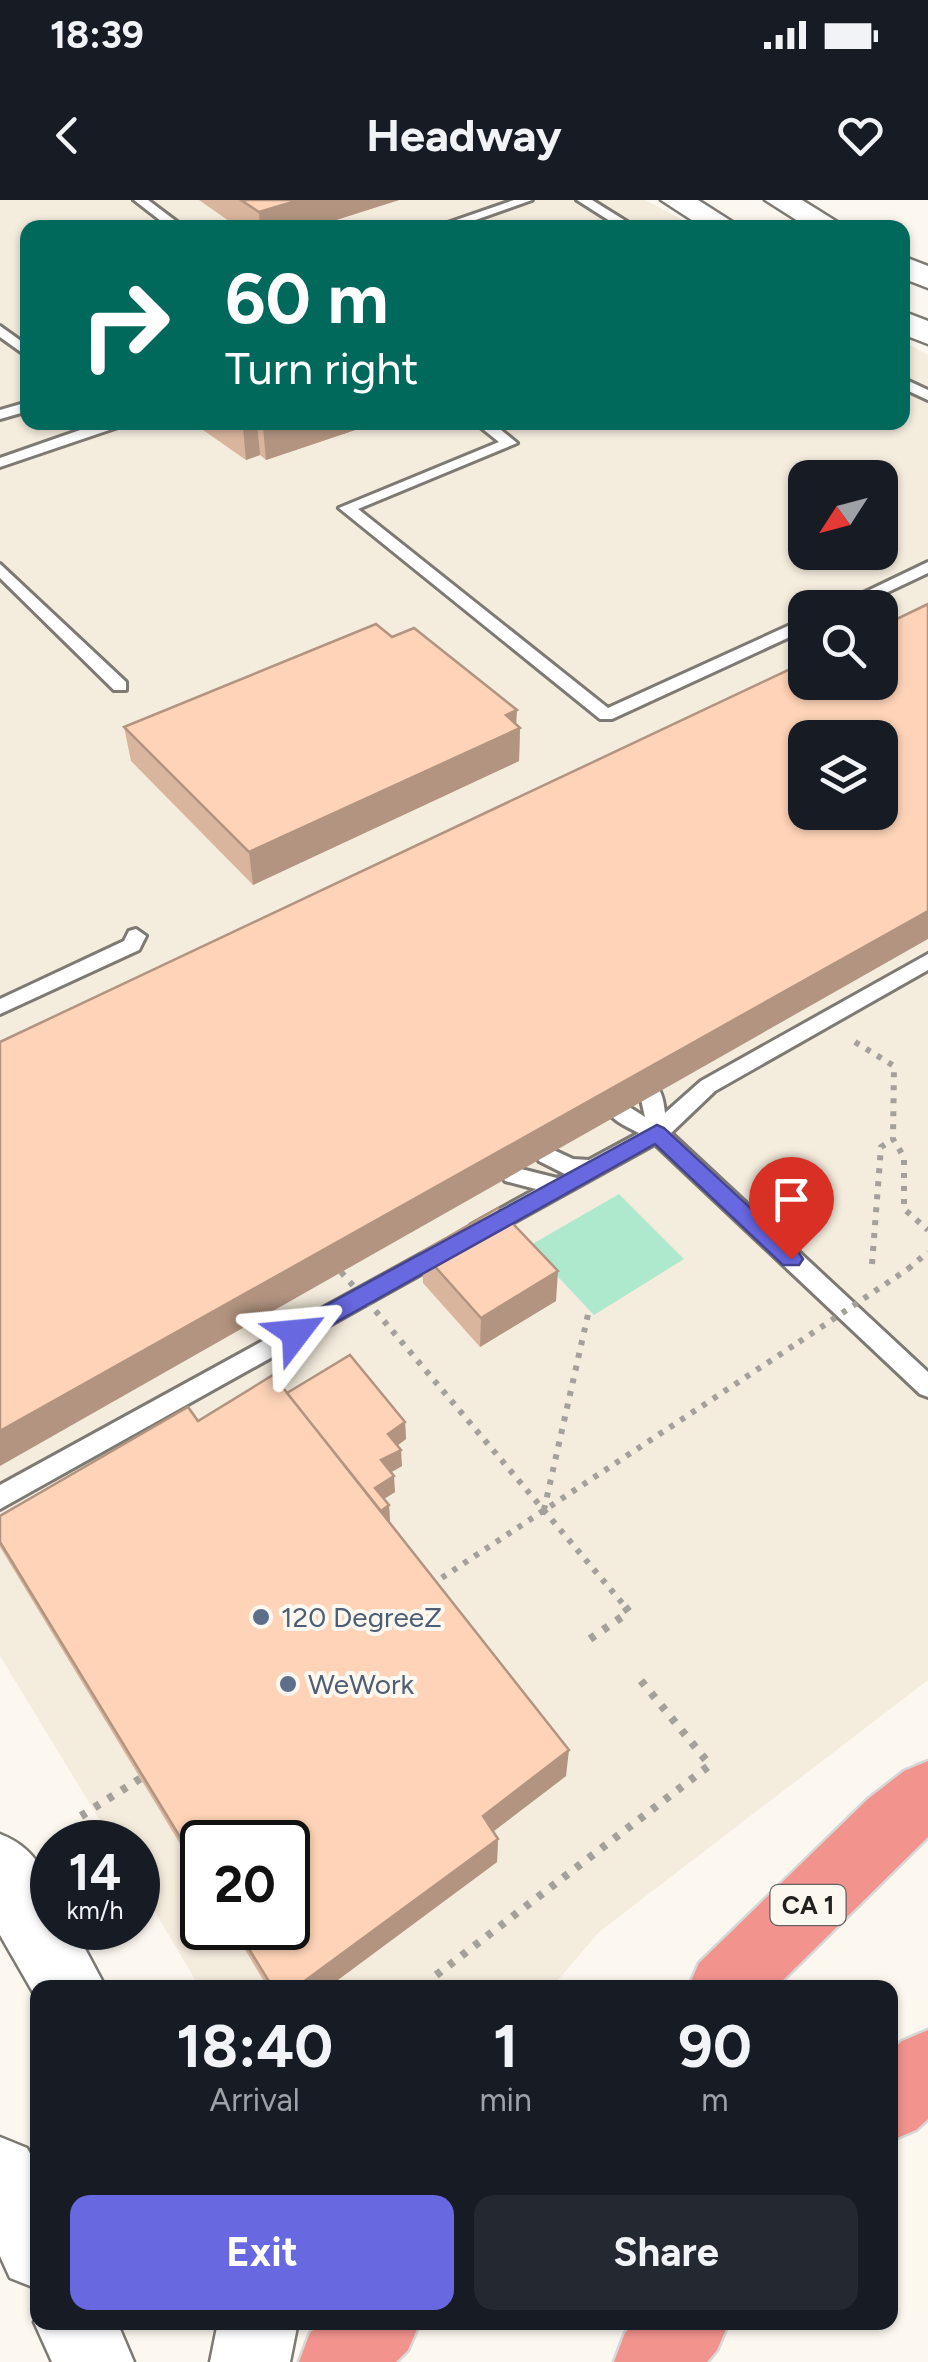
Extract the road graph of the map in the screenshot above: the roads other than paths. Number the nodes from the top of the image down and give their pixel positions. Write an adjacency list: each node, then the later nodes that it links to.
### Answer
1 (140, 200): 6 (lane)
2 (526, 200): 7 (lane)
3 (583, 200): 8 (lane)
4 (676, 200): 9 (main road)
5 (780, 200): 10 (main road)
6 (168, 220)
7 (464, 220)
8 (617, 220)
9 (712, 220)
10 (817, 220)
11 (0, 330): 12 (lane)
12 (20, 346)
13 (102, 430): 15 (lane)
14 (492, 430): 19 (lane)
15 (0, 463)
16 (928, 567): 18 (lane)
17 (0, 569): 20 (lane)
18 (879, 590)
19 (788, 632)
20 (120, 686)
21 (136, 936): 23 (lane)
22 (928, 960): 24 (lane)
23 (0, 1008)
24 (657, 1133): 26 (lane); 29 (lane)
25 (547, 1155): 26 (lane)
26 (592, 1169): 28 (lane)
27 (513, 1175): 28 (lane)
28 (560, 1187): 30 (lane)
29 (928, 1387)
30 (0, 1498)
31 (928, 1794): 34 (highway, CA 1)
32 (0, 1868): 33 (main road)
33 (65, 1980)
34 (732, 1980)
35 (928, 2067): 36 (highway)
36 (898, 2096)
37 (0, 2176): 38 (main road)
38 (30, 2234)
39 (78, 2330): 43 (main road)
40 (256, 2330): 44 (main road)
41 (372, 2330): 45 (highway)
42 (682, 2330): 46 (highway)
43 (94, 2362)
44 (250, 2362)
45 (339, 2362)
46 (654, 2362)

